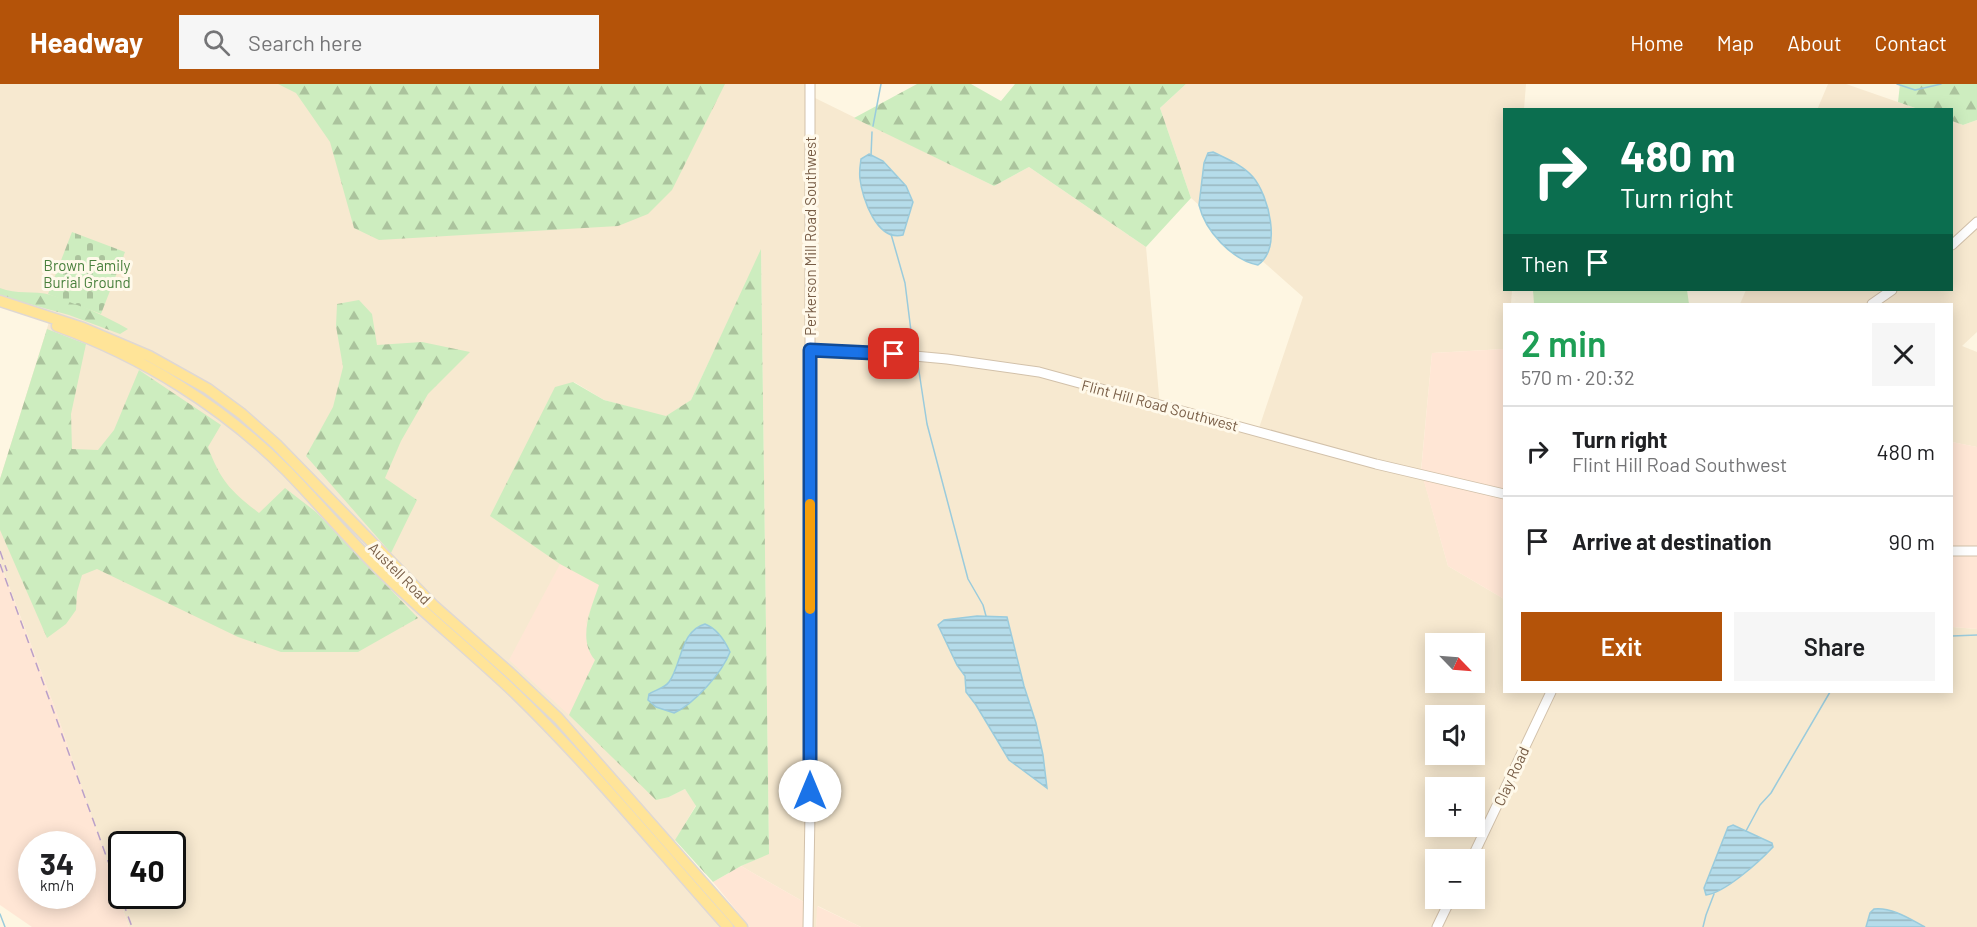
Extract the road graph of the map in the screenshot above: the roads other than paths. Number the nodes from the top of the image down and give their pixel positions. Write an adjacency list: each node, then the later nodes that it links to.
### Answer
1 (810, 84): 8 (street, Perkerson Mill Road Southwest)
2 (1977, 222): 3 (street)
3 (1953, 244)
4 (1891, 291): 6 (street)
5 (0, 301): 16 (main road, Austell Road)
6 (1873, 303)
7 (0, 308): 15 (main road, Austell Road)
8 (810, 350): 9 (street, Flint Hill Road Southwest); 17 (street, Perkerson Mill Road Southwest)
9 (1503, 494)
10 (1953, 551): 11 (street)
11 (1977, 551)
12 (1551, 693): 13 (street, Clay Road)
13 (1476, 849)
14 (1446, 909): 18 (street)
15 (728, 927)
16 (742, 927)
17 (808, 927)
18 (1437, 927)

